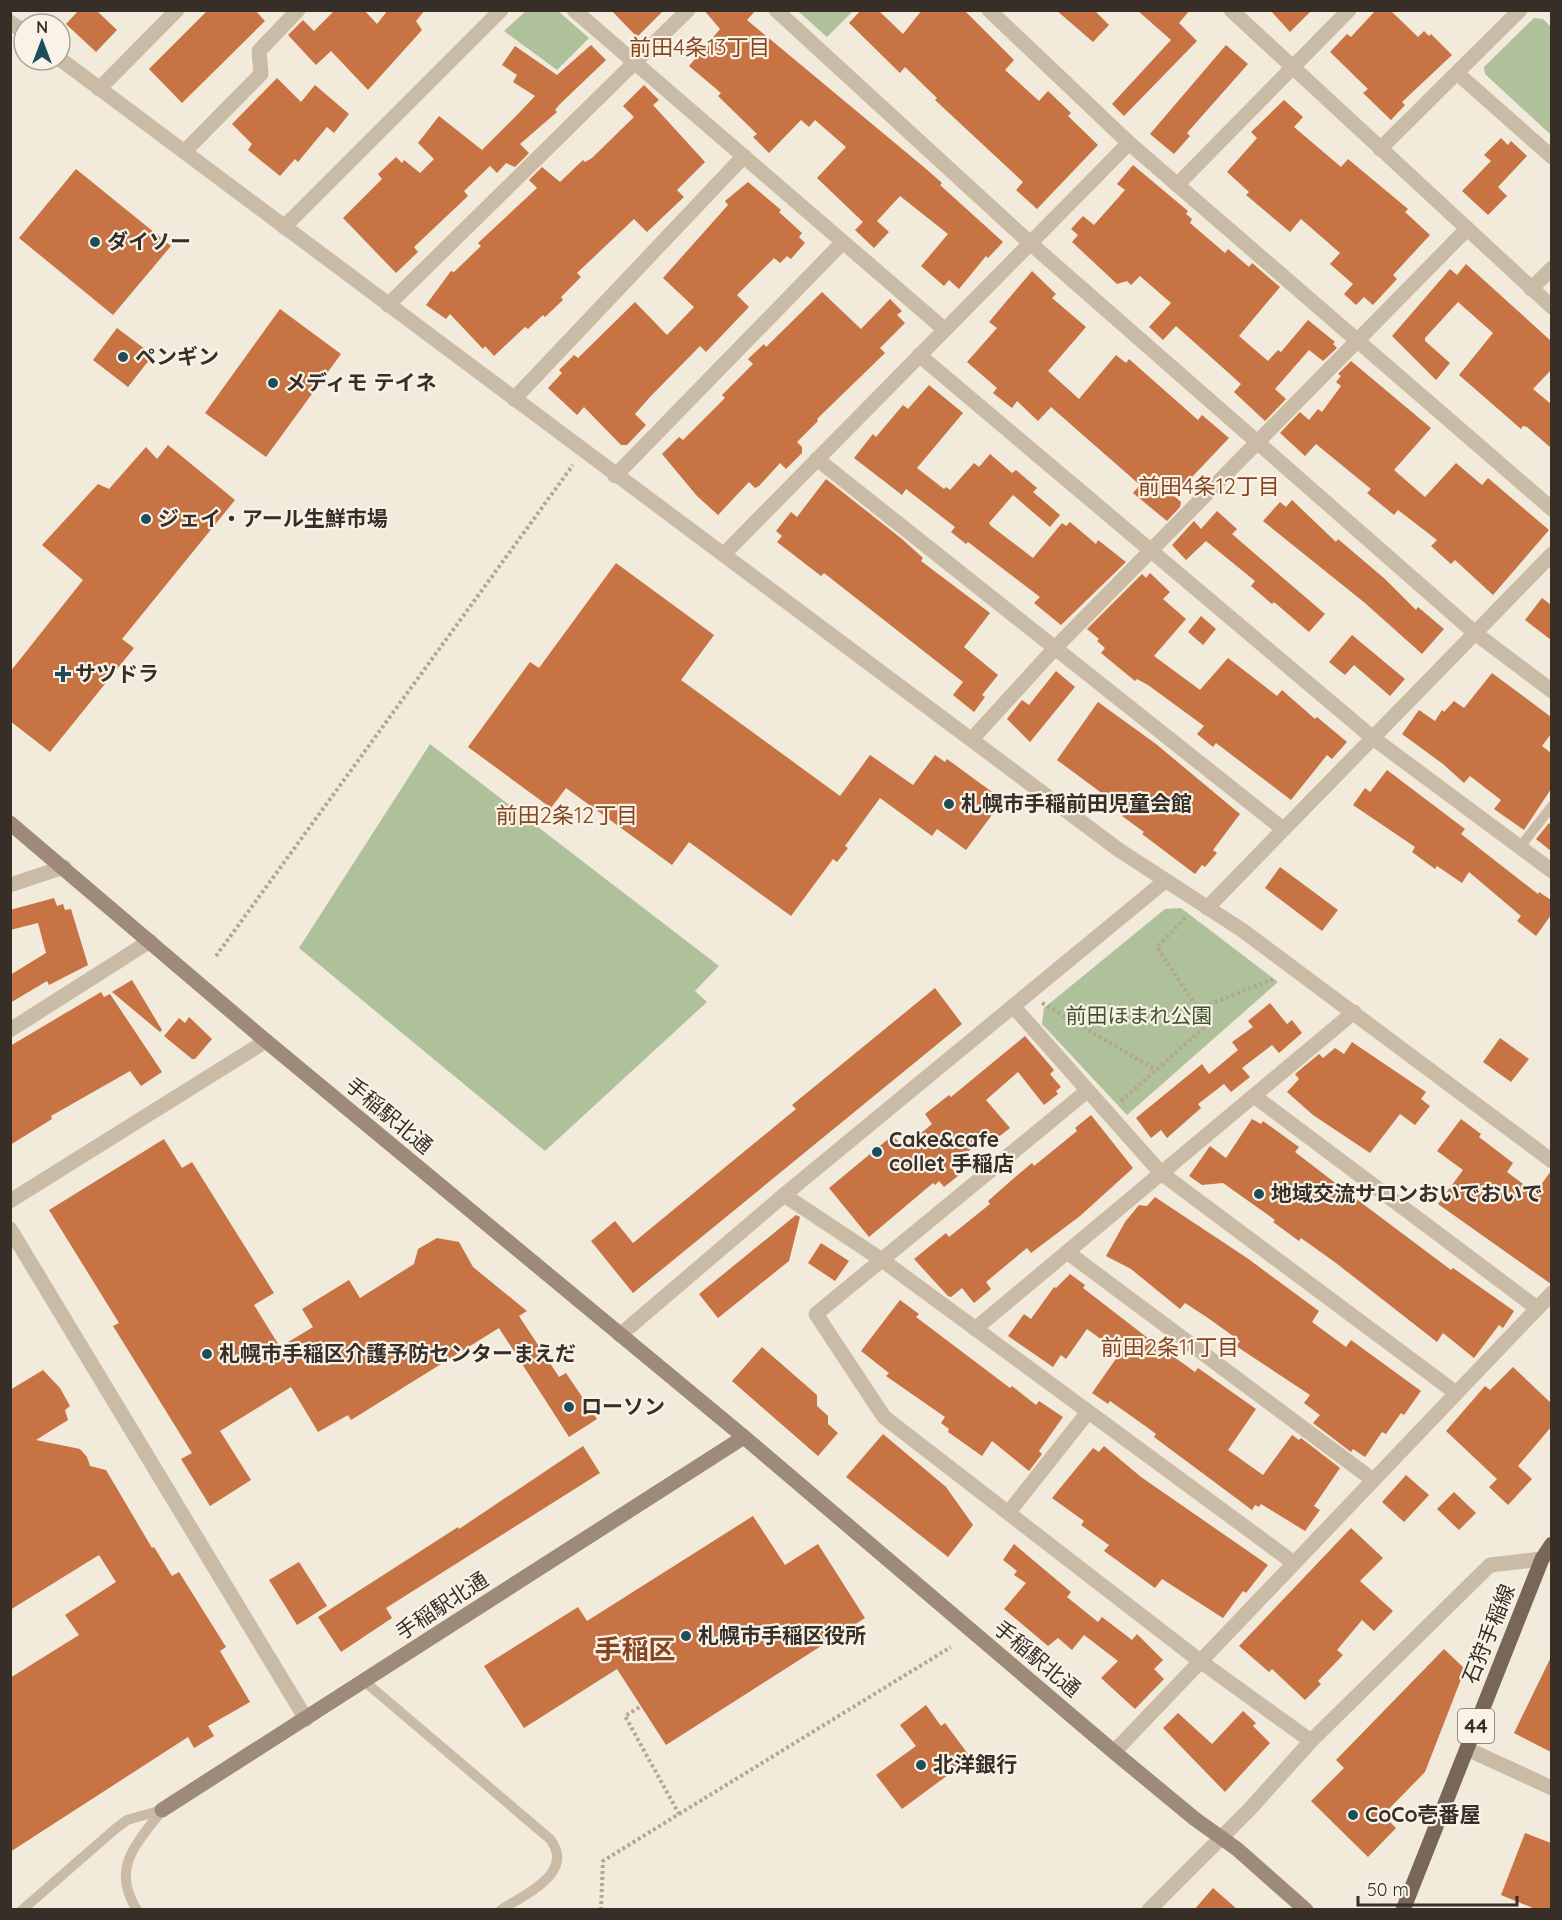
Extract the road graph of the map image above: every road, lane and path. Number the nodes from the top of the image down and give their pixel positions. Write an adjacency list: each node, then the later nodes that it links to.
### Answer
1 (177, 10): 15 (street)
2 (298, 10): 18 (street)
3 (501, 10): 22 (street)
4 (574, 10): 11 (street)
5 (688, 10): 11 (street)
6 (776, 10): 25 (street)
7 (989, 10): 16 (street)
8 (1231, 10): 13 (street)
9 (1349, 10): 13 (street)
10 (1520, 10): 14 (street)
11 (635, 62): 19 (street); 28 (street)
12 (72, 68): 15 (street)
13 (1293, 68): 17 (street); 21 (street)
14 (1457, 73): 17 (street); 20 (street)
15 (99, 89): 18 (street)
16 (1129, 143): 21 (street); 25 (street)
17 (1380, 149): 23 (street)
18 (184, 152): 22 (street)
19 (744, 156): 24 (street); 33 (street)
20 (1551, 156)
21 (1177, 185): 31 (street)
22 (284, 227): 28 (street)
23 (1467, 229): 27 (street); 31 (street)
24 (843, 242): 30 (street); 37 (street)
25 (1030, 243): 30 (street); 34 (street)
26 (1551, 268): 27 (street)
27 (1531, 289): 29 (street)
28 (388, 305): 33 (street)
29 (1551, 307)
30 (945, 329): 32 (street)
31 (1358, 342): 34 (street); 38 (street)
32 (919, 355): 35 (street); 39 (street)
33 (514, 399): 37 (street)
34 (1257, 442): 39 (street); 42 (street)
35 (817, 459): 40 (street); 43 (street)
36 (573, 465): 58 (path)
37 (615, 476): 40 (street)
38 (1551, 509)
39 (1151, 550): 43 (street); 45 (street)
40 (723, 554): 46 (street)
41 (1551, 554): 42 (street)
42 (1474, 633): 44 (street); 45 (street)
43 (1056, 648): 46 (street); 49 (street)
44 (1551, 691)
45 (1373, 738): 49 (street); 50 (street)
46 (972, 739): 53 (street)
47 (1551, 806): 50 (lane)
48 (10, 823): 51 (street, 手稲駅北通)
49 (1283, 830): 55 (street)
50 (1520, 847): 52 (street)
51 (64, 867): 54 (street); 57 (street, 手稲駅北通)
52 (1551, 871)
53 (1166, 881): 55 (street); 61 (street)
54 (10, 885)
55 (1207, 908): 63 (street)
56 (1187, 916): 62 (path)
57 (150, 941): 64 (street); 65 (street, 手稲駅北通)
58 (216, 956)
59 (1273, 979): 62 (path)
60 (1041, 1003): 66 (path)
61 (1013, 1006): 67 (street); 72 (street)
62 (1198, 1009): 66 (path)
63 (1354, 1012): 68 (street); 70 (street)
64 (10, 1030)
65 (266, 1041): 73 (street); 80 (street, 手稲駅北通)
66 (1156, 1071): 69 (path)
67 (1087, 1091): 71 (street); 76 (street)
68 (1254, 1096): 71 (street); 78 (street)
69 (1114, 1108)
70 (1551, 1161)
71 (1161, 1173): 75 (street); 81 (street)
72 (784, 1195): 76 (street); 80 (street)
73 (10, 1201)
74 (10, 1228): 93 (street)
75 (1067, 1252): 79 (street); 84 (street)
76 (882, 1260): 79 (street); 85 (street)
77 (1551, 1293): 78 (street)
78 (1538, 1308): 81 (street)
79 (975, 1329): 82 (street)
80 (620, 1335): 83 (street, 手稲駅北通)
81 (1456, 1393): 84 (street)
82 (1088, 1412): 85 (street); 88 (street)
83 (744, 1437): 91 (street, 手稲駅北通); 96 (street, 手稲駅北通)
84 (1373, 1480): 88 (street)
85 (1009, 1512): 90 (street)
86 (1551, 1544): 87 (main road, 石狩手稲線 / 44)
87 (1542, 1559): 94 (street); 95 (main road, 石狩手稲線 / 44)
88 (1294, 1563): 90 (street)
89 (951, 1647): 99 (path)
90 (1200, 1661): 94 (street); 96 (street)
91 (364, 1681): 93 (street, 手稲駅北通); 103 (lane)
92 (641, 1707): 99 (path)
93 (306, 1719): 98 (street, 手稲駅北通)
94 (1311, 1741): 100 (street)
95 (1467, 1749): 97 (street); 107 (main road, 石狩手稲線 / 44)
96 (1114, 1752): 100 (street, 手稲駅北通)
97 (1551, 1788)
98 (162, 1810): 101 (lane); 102 (lane)
99 (679, 1814): 104 (path)
100 (1220, 1839): 105 (street); 106 (street, 手稲駅北通)
101 (22, 1910)
102 (137, 1910)
103 (501, 1910)
104 (601, 1910)
105 (1149, 1910)
106 (1306, 1910)
107 (1404, 1910)

